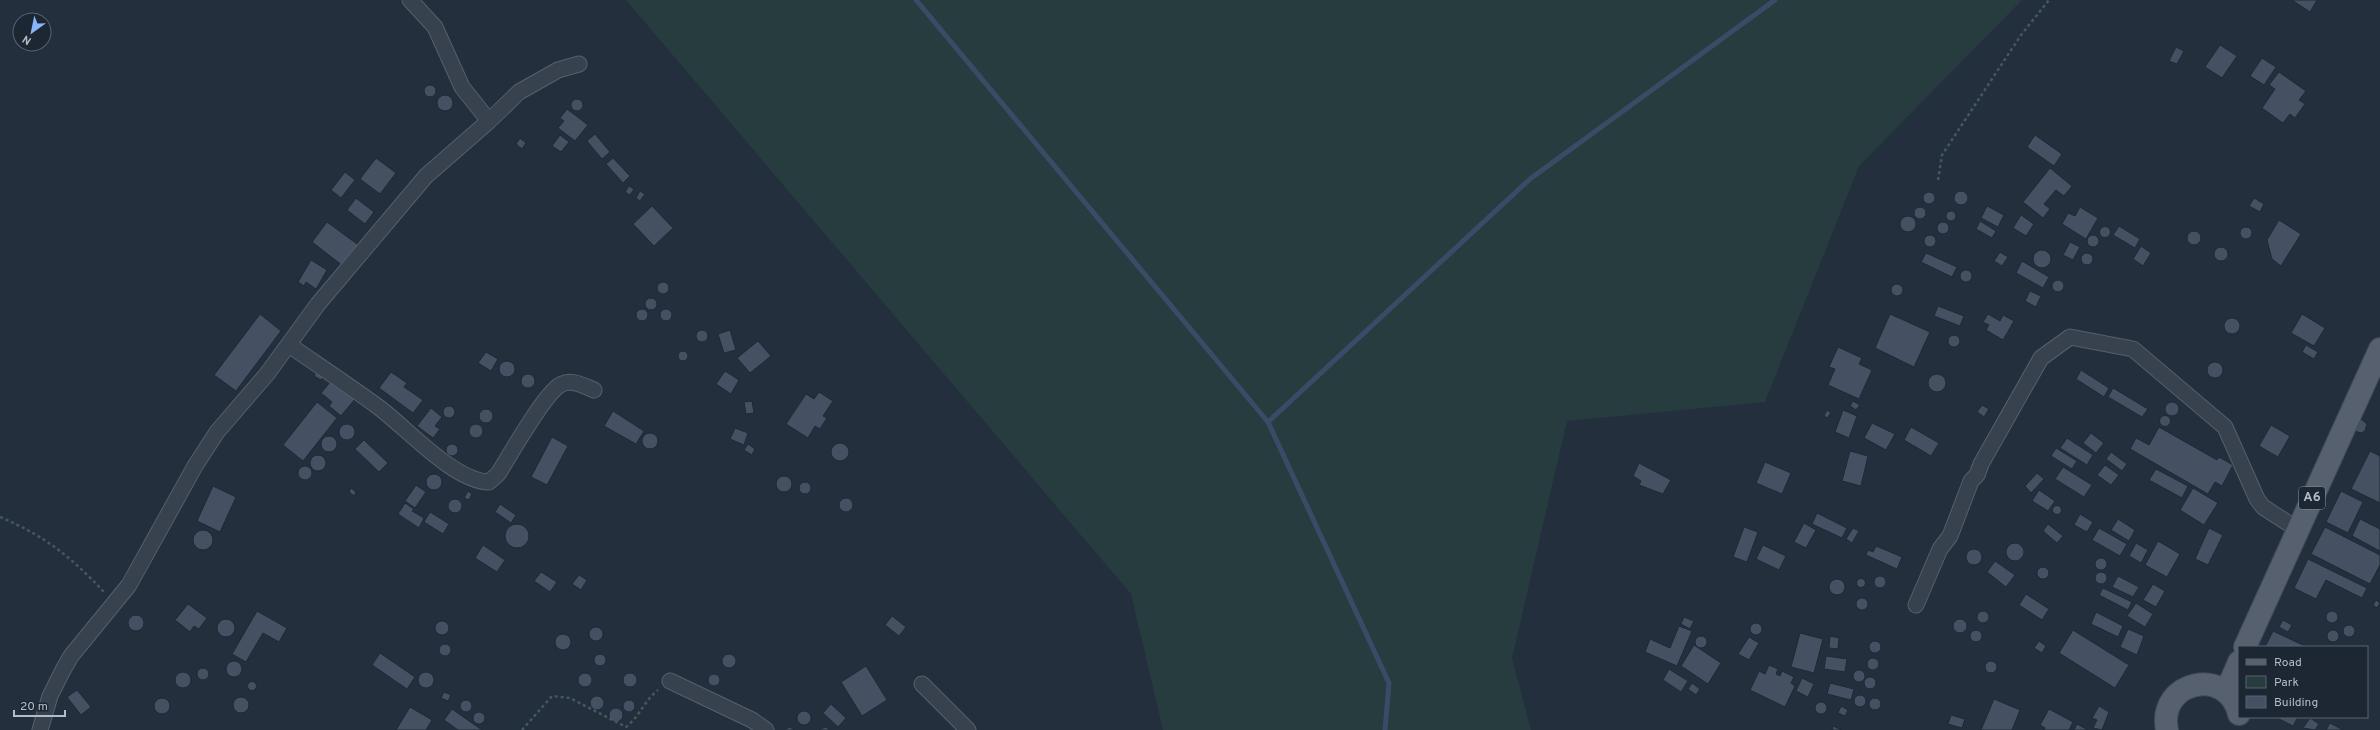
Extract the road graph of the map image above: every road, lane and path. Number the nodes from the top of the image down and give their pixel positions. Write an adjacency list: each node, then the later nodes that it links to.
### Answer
1 (410, 0): 4 (street)
2 (2049, 0): 5 (path)
3 (579, 64): 4 (street)
4 (489, 121): 6 (street)
5 (1938, 180)
6 (289, 345): 8 (street); 11 (street)
7 (2380, 349): 10 (main road, A6)
8 (594, 390)
9 (0, 517): 11 (path)
10 (2297, 529): 12 (street); 13 (main road, A6)
11 (115, 603): 20 (street)
12 (1916, 605)
13 (2245, 646)
14 (2238, 664): 17 (main road)
15 (670, 681): 21 (path); 22 (street)
16 (922, 684): 23 (street)
17 (2226, 692): 18 (main road); 24 (main road)
18 (2238, 711)
19 (2240, 718): 25 (main road)
20 (40, 730)
21 (522, 730)
22 (766, 730)
23 (968, 730)
24 (2166, 730)
25 (2239, 730)

